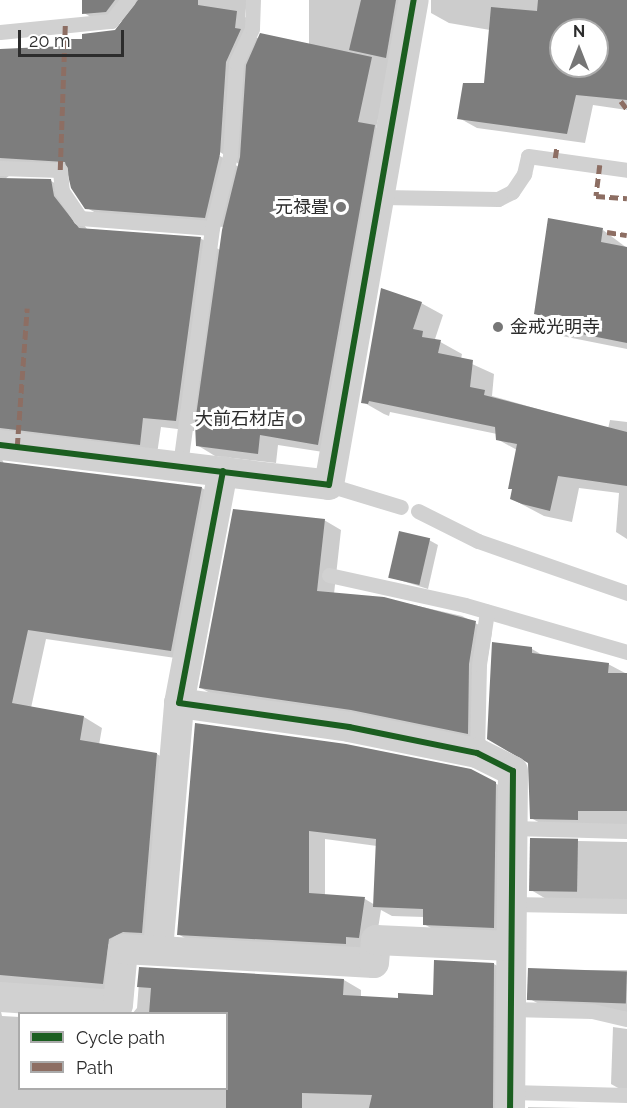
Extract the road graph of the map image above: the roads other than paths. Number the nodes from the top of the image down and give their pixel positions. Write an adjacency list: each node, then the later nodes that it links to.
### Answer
1 (128, 0): 4 (lane)
2 (252, 0): 8 (lane)
3 (414, 0): 7 (street)
4 (0, 32)
5 (0, 168): 8 (lane)
6 (627, 170): 7 (lane)
7 (382, 197): 12 (street)
8 (212, 228): 10 (lane)
9 (0, 445): 10 (street)
10 (180, 465): 11 (street)
11 (223, 471): 12 (street); 19 (street)
12 (329, 485): 13 (lane)
13 (401, 507)
14 (418, 511): 16 (lane)
15 (329, 575): 17 (lane)
16 (627, 593)
17 (487, 612): 18 (lane); 20 (lane)
18 (627, 652)
19 (179, 703): 20 (street); 26 (street)
20 (477, 753): 21 (street)
21 (512, 828): 22 (lane); 23 (street)
22 (627, 831)
23 (511, 904): 24 (lane); 25 (street)
24 (627, 906)
25 (510, 946): 26 (street); 28 (street)
26 (158, 950): 27 (street)
27 (0, 997)
28 (510, 1009): 29 (lane); 31 (street)
29 (627, 1019)
30 (627, 1095): 31 (lane)
31 (510, 1100)

